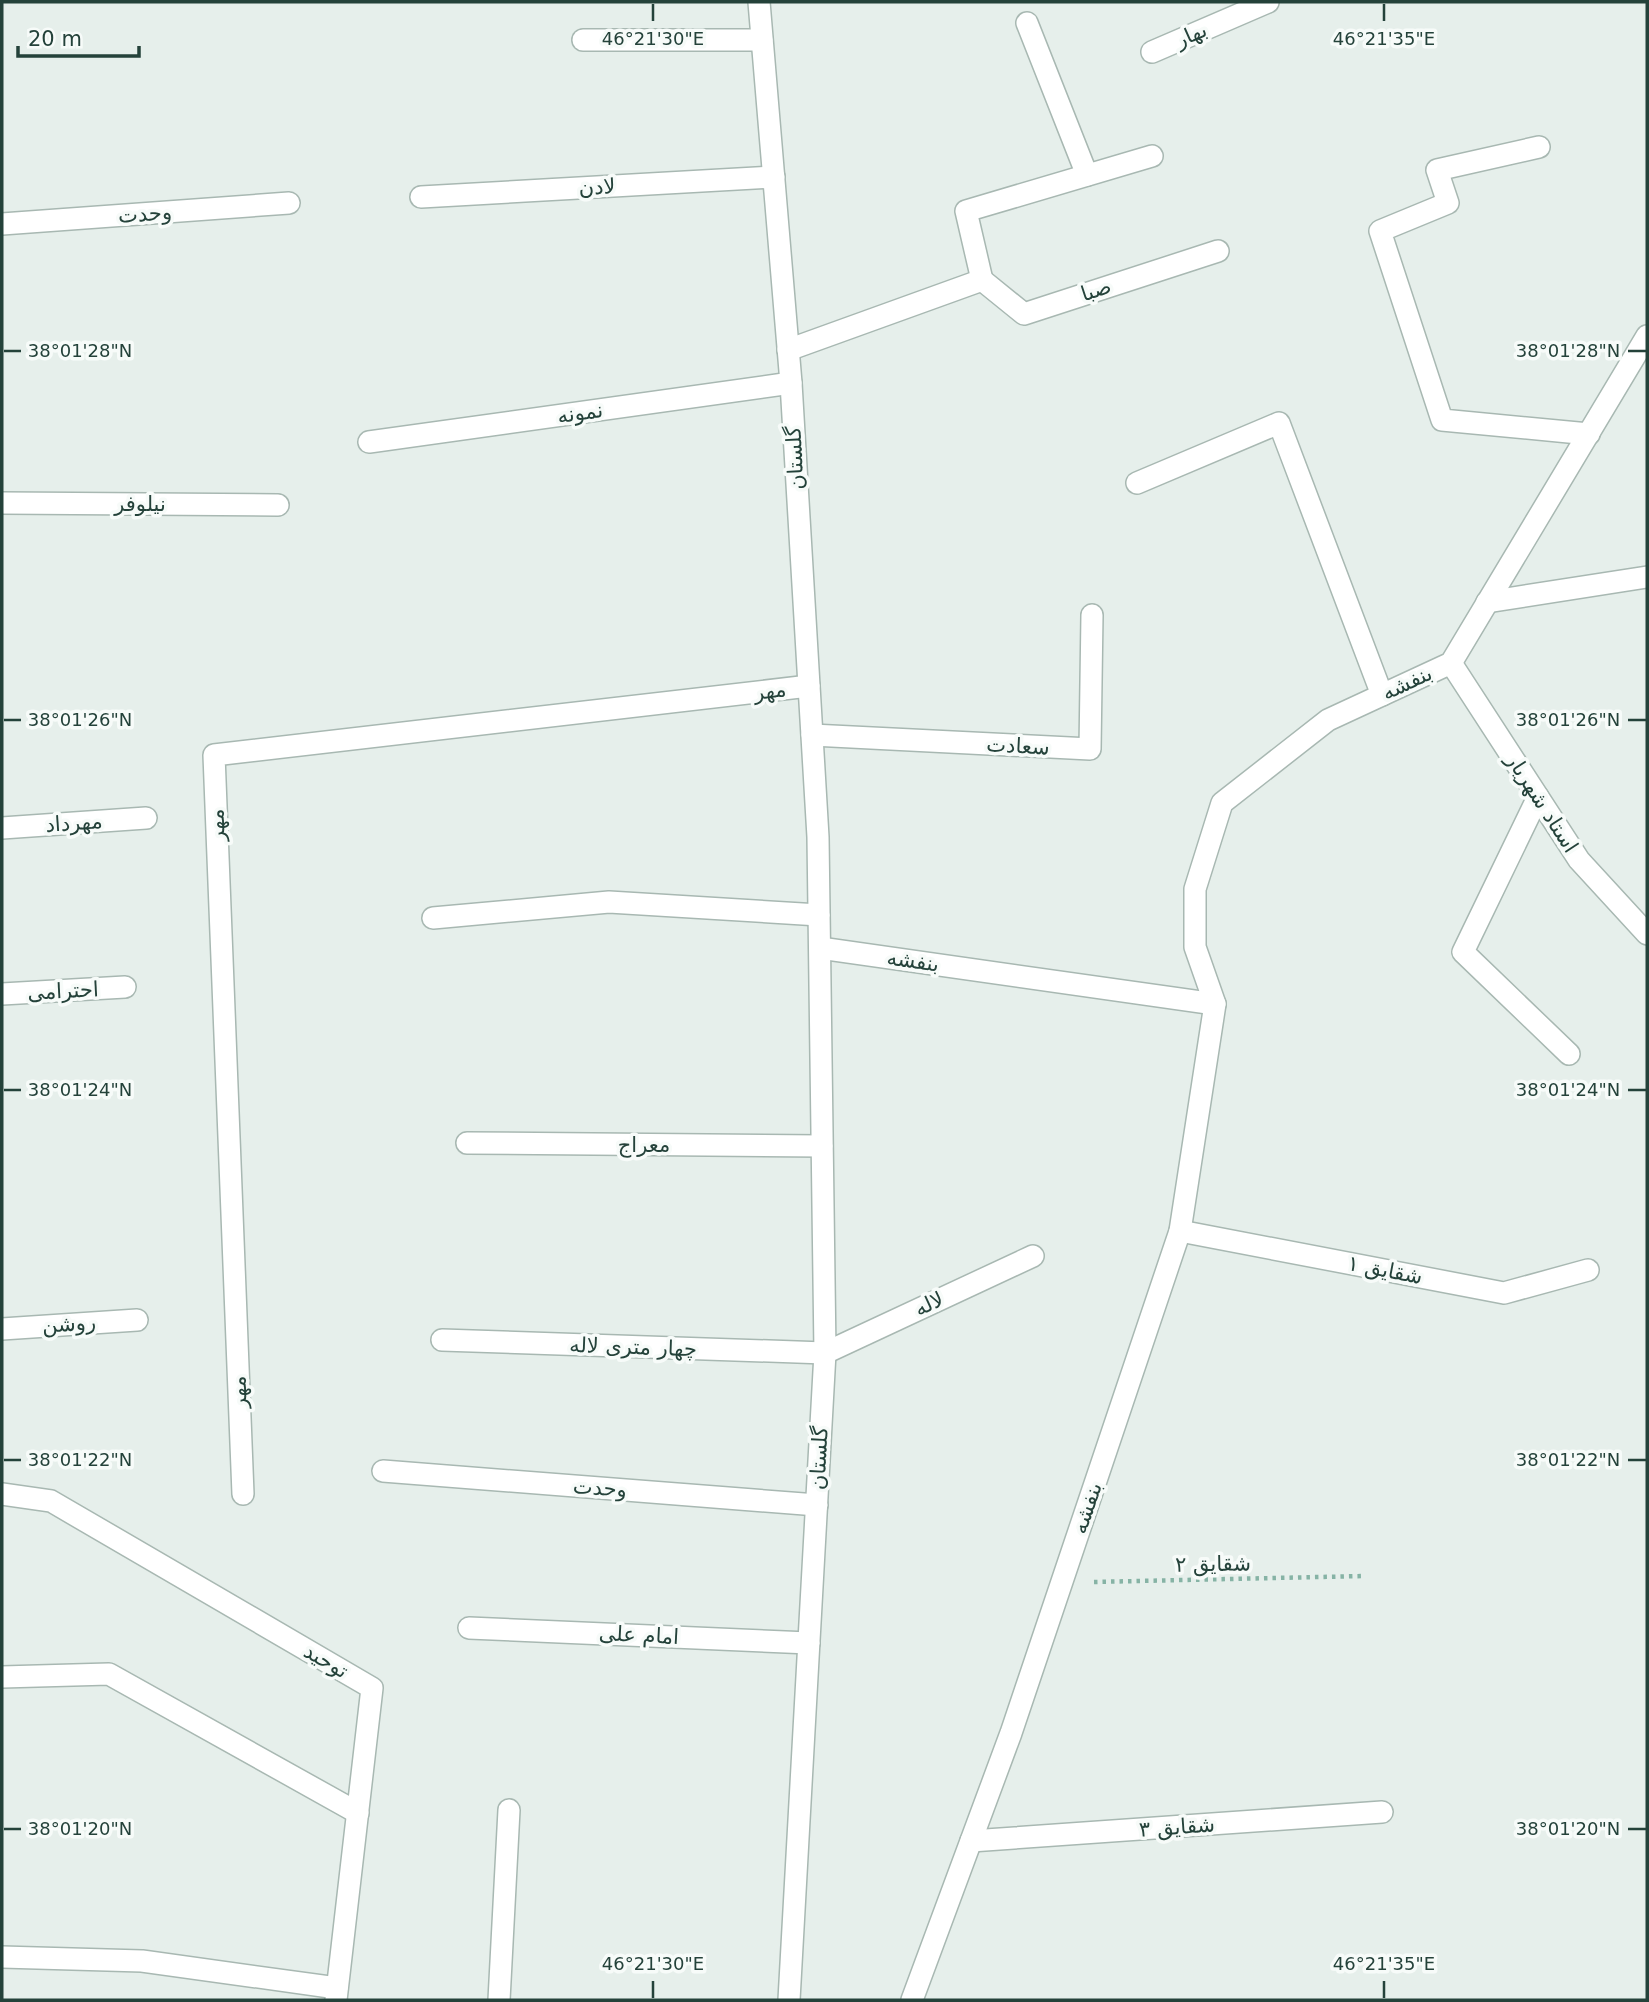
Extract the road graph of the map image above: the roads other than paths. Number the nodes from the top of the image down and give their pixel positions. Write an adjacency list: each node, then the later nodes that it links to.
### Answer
1 (759, 2): 5 (street, گلستان)
2 (1268, 2): 6 (street, بهار)
3 (1027, 23): 9 (street)
4 (583, 40): 5 (street)
5 (762, 40): 10 (street, گلستان)
6 (1152, 52)
7 (1539, 147): 19 (street)
8 (1152, 156): 9 (street)
9 (1087, 175): 15 (street)
10 (774, 177): 11 (street, لادن); 17 (street, گلستان)
11 (421, 197)
12 (289, 203): 13 (street, وحدت)
13 (2, 224)
14 (1218, 251): 15 (street, صبا)
15 (982, 281): 17 (street)
16 (1647, 337): 19 (street, بنفشه)
17 (788, 350): 18 (street, گلستان)
18 (791, 383): 20 (street, نمونه); 28 (street, گلستان)
19 (1589, 434): 25 (street, بنفشه)
20 (369, 442)
21 (1137, 483): 29 (street)
22 (2, 503): 23 (street, نیلوفر)
23 (278, 505)
24 (1647, 577): 25 (street)
25 (1487, 603): 27 (street, بنفشه)
26 (1092, 615): 30 (street, سعادت)
27 (1451, 663): 29 (street, بنفشه); 31 (street, استاد شهریار)
28 (809, 686): 30 (street, گلستان); 53 (street, مهر)
29 (1382, 695): 40 (street, بنفشه)
30 (812, 735): 34 (street, گلستان)
31 (1538, 797): 36 (street, استاد شهریار); 41 (street)
32 (146, 818): 33 (street, مهرداد)
33 (2, 828)
34 (819, 915): 35 (street); 37 (street, گلستان)
35 (433, 918)
36 (1647, 934)
37 (820, 948): 40 (street, بنفشه); 43 (street, گلستان)
38 (125, 987): 39 (street, احترامی)
39 (2, 994)
40 (1215, 1004): 44 (street, بنفشه)
41 (1569, 1054)
42 (467, 1143): 43 (street, معراج)
43 (822, 1146): 50 (street, گلستان)
44 (1180, 1231): 46 (street, شقایق ۱); 61 (street, بنفشه)
45 (1033, 1256): 50 (street, لاله)
46 (1588, 1270)
47 (137, 1320): 48 (street, روشن)
48 (2, 1329)
49 (442, 1340): 50 (street, چهار متری لاله)
50 (825, 1353): 54 (street, گلستان)
51 (383, 1471): 54 (street, وحدت)
52 (2, 1494): 60 (street, توحید)
53 (243, 1494)
54 (817, 1505): 56 (street, گلستان)
55 (469, 1628): 56 (street, امام علی)
56 (809, 1643): 65 (street, گلستان)
57 (2, 1677): 60 (street)
58 (509, 1810): 64 (street)
59 (1382, 1812): 61 (street, شقایق ۳)
60 (358, 1813): 63 (street, توحید)
61 (971, 1841): 66 (street, بنفشه)
62 (2, 1957): 63 (street)
63 (336, 1994)
64 (499, 2000)
65 (789, 2000)
66 (912, 2000)

